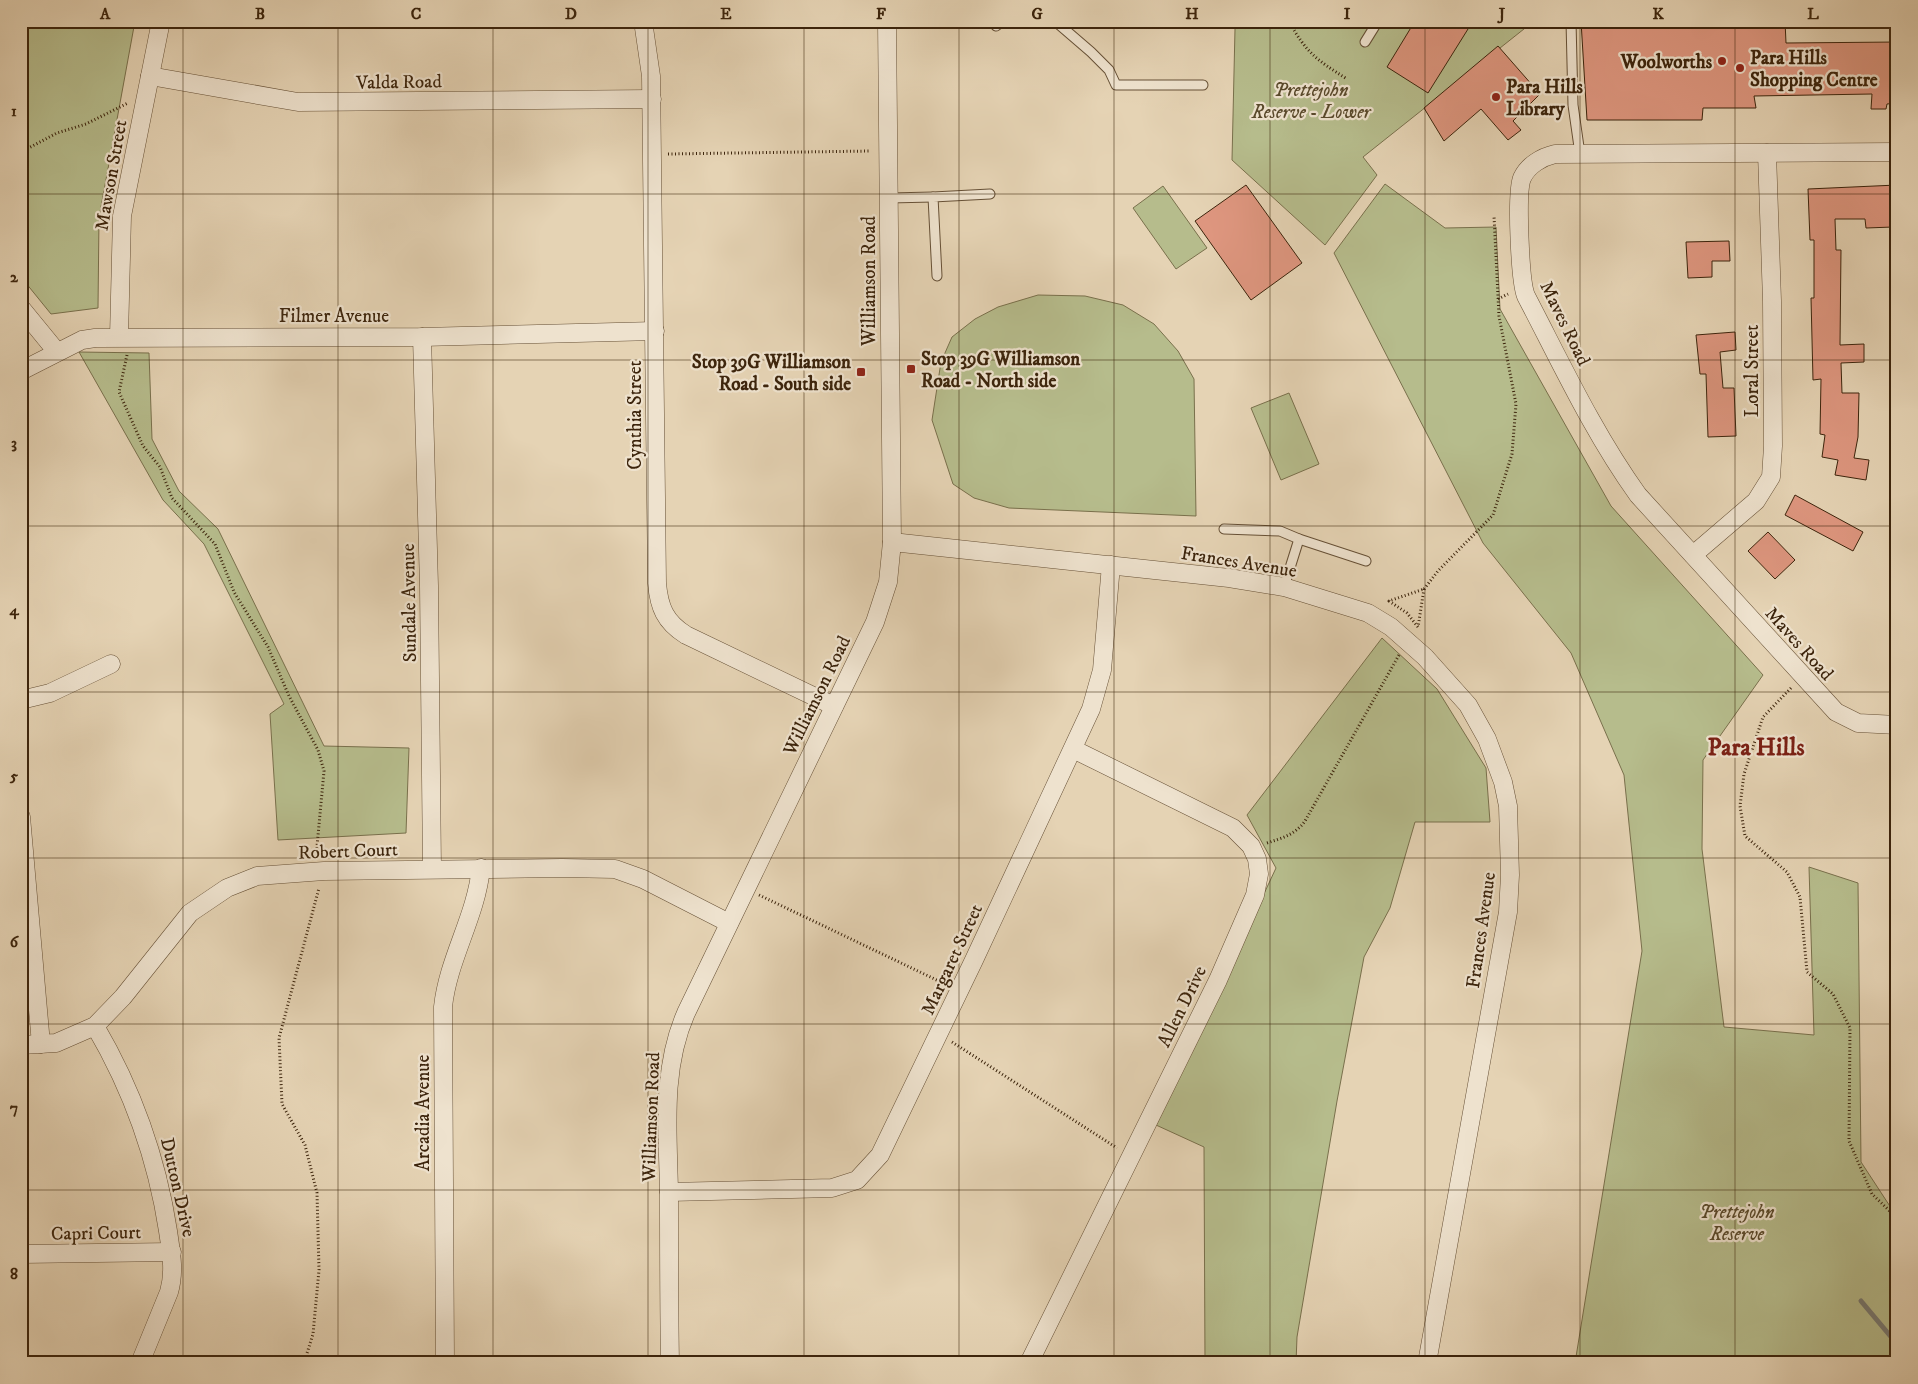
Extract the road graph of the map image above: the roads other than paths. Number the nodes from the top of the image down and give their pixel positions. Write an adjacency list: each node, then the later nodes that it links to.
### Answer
1 (161, 21): 8 (street, Mawson Street)
2 (643, 21): 10 (street, Cynthia Street)
3 (886, 21): 16 (street, Williamson Road)
4 (1055, 21): 9 (lane)
5 (1378, 21): 7 (lane)
6 (1571, 21): 13 (lane)
7 (1365, 42)
8 (150, 76): 10 (street, Valda Road); 20 (street, Mawson Street)
9 (1203, 85)
10 (652, 99): 19 (street, Cynthia Street)
11 (1897, 152): 12 (street, Maves Road)
12 (1766, 153): 13 (street, Maves Road); 27 (street, Loral Street)
13 (1580, 154): 27 (street, Maves Road)
14 (990, 194): 15 (lane)
15 (933, 197): 16 (lane); 17 (lane)
16 (889, 198): 26 (street, Williamson Road)
17 (937, 276)
18 (21, 308): 22 (street)
19 (655, 331): 21 (street, Filmer Avenue); 33 (street, Cynthia Street)
20 (124, 337): 21 (street, Filmer Avenue); 22 (street, Filmer Avenue)
21 (422, 337): 38 (street, Sundale Avenue)
22 (57, 352): 23 (street, Filmer Avenue)
23 (21, 371)
24 (1224, 529): 25 (lane)
25 (1299, 538): 28 (lane); 30 (lane)
26 (892, 542): 29 (street, Frances Avenue); 33 (street, Williamson Road)
27 (1693, 555): 34 (street, Maves Road)
28 (1366, 561)
29 (1111, 566): 30 (street, Frances Avenue); 35 (street, Margaret Street)
30 (1284, 587): 50 (street, Frances Avenue)
31 (111, 664): 32 (street)
32 (21, 700)
33 (834, 706): 39 (street, Williamson Road)
34 (1897, 725)
35 (1073, 749): 43 (street, Margaret Street); 49 (street, Allen Drive)
36 (21, 817): 41 (street)
37 (481, 868): 38 (street, Robert Court); 39 (street, Robert Court); 47 (street, Arcadia Avenue)
38 (432, 869): 40 (street, Robert Court)
39 (729, 923): 43 (street, Williamson Road)
40 (95, 1026): 41 (street, Robert Court); 44 (street, Dutton Drive)
41 (41, 1044): 42 (street, Robert Court)
42 (21, 1045)
43 (669, 1192): 48 (street, Williamson Road)
44 (172, 1252): 45 (street, Capri Court); 46 (street, Dutton Drive)
45 (21, 1254)
46 (140, 1363)
47 (445, 1363)
48 (670, 1363)
49 (1029, 1363)
50 (1427, 1363)

